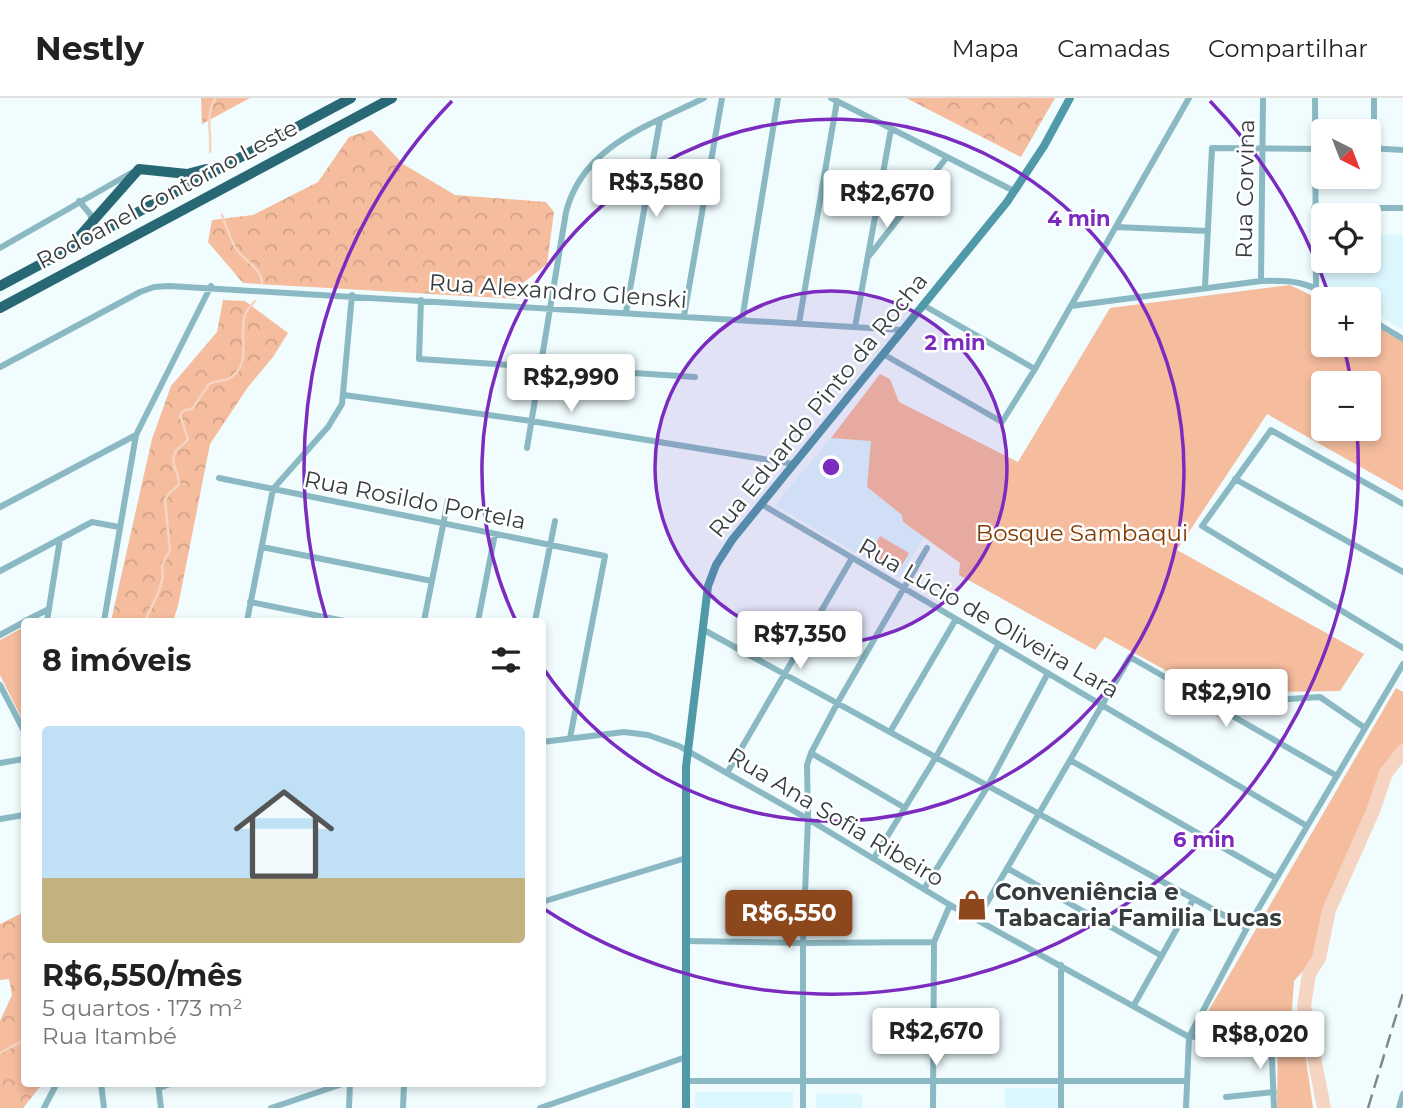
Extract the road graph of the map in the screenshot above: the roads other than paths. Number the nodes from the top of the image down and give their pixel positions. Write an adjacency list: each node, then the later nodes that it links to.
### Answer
1 (351, 98): 20 (highway, Rodoanel Contorno Leste)
2 (392, 98): 42 (highway, Rodoanel Contorno Leste)
3 (704, 98): 14 (street)
4 (722, 98): 45 (street)
5 (778, 98): 46 (street)
6 (1070, 98): 23 (main road, Rua Eduardo Pinto da Rocha)
7 (1189, 98): 28 (street)
8 (1264, 98): 16 (street, Rua Corvina)
9 (1315, 98): 12 (street)
10 (1374, 98): 13 (street)
11 (834, 99): 15 (street); 47 (street)
12 (1315, 119)
13 (1373, 119)
14 (660, 120): 43 (street); 44 (street)
15 (891, 129): 21 (street); 32 (street)
16 (1262, 148): 17 (street); 29 (street); 33 (street, Rua Corvina)
17 (1311, 149)
18 (1381, 149): 19 (street)
19 (1403, 150)
20 (245, 155): 22 (highway); 31 (highway, Rodoanel Contorno Leste)
21 (947, 157): 23 (street); 32 (street)
22 (139, 169): 24 (street); 27 (highway)
23 (1014, 191): 40 (main road, Rua Eduardo Pinto da Rocha)
24 (79, 201): 27 (street); 30 (street)
25 (1381, 208): 26 (street)
26 (1403, 208)
27 (93, 224): 31 (highway)
28 (1116, 228): 29 (street); 41 (street)
29 (1208, 231): 36 (street)
30 (0, 248)
31 (64, 251): 34 (highway, Rodoanel Contorno Leste)
32 (868, 257): 49 (street)
33 (1261, 281): 36 (street); 37 (street)
34 (0, 286)
35 (211, 286): 38 (street, Rua Alexandro Glenski); 53 (street, Rua Alexandro Glenski); 59 (street)
36 (1205, 287): 41 (street)
37 (1313, 287)
38 (352, 295): 39 (street, Rua Alexandro Glenski); 57 (street)
39 (421, 300): 43 (street, Rua Alexandro Glenski); 54 (street)
40 (923, 305): 50 (main road, Rua Eduardo Pinto da Rocha); 55 (street)
41 (1071, 306): 55 (street)
42 (0, 307)
43 (550, 308): 44 (street, Rua Alexandro Glenski); 54 (street)
44 (626, 312): 45 (street, Rua Alexandro Glenski)
45 (684, 316): 46 (street, Rua Alexandro Glenski)
46 (742, 320): 47 (street, Rua Alexandro Glenski)
47 (799, 323): 49 (street, Rua Alexandro Glenski)
48 (1381, 326): 51 (street)
49 (855, 327): 50 (street, Rua Alexandro Glenski)
50 (903, 330): 52 (main road, Rua Eduardo Pinto da Rocha)
51 (1403, 339)
52 (883, 354): 55 (street); 61 (main road, Rua Eduardo Pinto da Rocha)
53 (0, 367)
54 (540, 367): 56 (street); 58 (street)
55 (1035, 369)
56 (695, 377)
57 (344, 395): 58 (street); 64 (street)
58 (531, 421): 60 (street); 61 (street)
59 (136, 435): 68 (street); 71 (street)
60 (527, 448)
61 (794, 464): 67 (main road, Rua Eduardo Pinto da Rocha)
62 (219, 478): 64 (street, Rua Rosildo Portela)
63 (1235, 479): 66 (street); 79 (street); 97 (street)
64 (273, 489): 70 (street, Rua Rosildo Portela); 75 (street)
65 (448, 500): 70 (street)
66 (1403, 503)
67 (761, 504): 77 (street, Rua Lúcio de Oliveira Lara); 94 (main road, Rua Eduardo Pinto da Rocha)
68 (0, 507)
69 (555, 521): 74 (street)
70 (443, 523): 72 (street, Rua Rosildo Portela); 80 (street)
71 (120, 527): 73 (street); 86 (street)
72 (495, 534): 74 (street, Rua Rosildo Portela); 90 (street)
73 (60, 539): 78 (street); 83 (street)
74 (550, 545): 91 (street); 108 (street, Rua Rosildo Portela)
75 (262, 547): 80 (street); 82 (street)
76 (927, 548): 81 (street)
77 (852, 558): 81 (street, Rua Lúcio de Oliveira Lara); 99 (street)
78 (0, 571)
79 (1403, 572)
80 (432, 581): 89 (street)
81 (904, 589): 92 (street, Rua Lúcio de Oliveira Lara); 102 (street)
82 (250, 602): 87 (street); 88 (street)
83 (49, 609): 84 (street); 85 (street)
84 (32, 618)
85 (48, 618)
86 (105, 618)
87 (247, 618)
88 (329, 618)
89 (425, 618)
90 (479, 618)
91 (536, 618)
92 (957, 620): 96 (street, Rua Lúcio de Oliveira Lara); 107 (street)
93 (21, 624): 95 (street)
94 (702, 629): 99 (street); 110 (main road, Rua Eduardo Pinto da Rocha)
95 (0, 635)
96 (999, 645): 100 (street, Rua Lúcio de Oliveira Lara); 112 (street)
97 (1403, 648)
98 (1403, 664): 106 (street)
99 (783, 673): 102 (street); 116 (street)
100 (1048, 673): 103 (street, Rua Lúcio de Oliveira Lara); 118 (street)
101 (0, 685): 105 (street)
102 (838, 702): 107 (street); 111 (street)
103 (1101, 704): 104 (street); 114 (street); 124 (street, Rua Lúcio de Oliveira Lara)
104 (1210, 704): 106 (street); 117 (street)
105 (21, 725)
106 (1365, 728): 117 (street)
107 (890, 732): 112 (street)
108 (570, 738): 109 (street, Rua Ana Sofia Ribeiro); 110 (street, Rua Ana Sofia Ribeiro)
109 (546, 741)
110 (687, 750): 116 (street, Rua Ana Sofia Ribeiro); 125 (main road, Rua Eduardo Pinto da Rocha)
111 (811, 753): 119 (street); 123 (street)
112 (936, 757): 118 (street); 119 (street)
113 (21, 760): 115 (street)
114 (1070, 760): 120 (street); 128 (street)
115 (0, 763)
116 (727, 772): 123 (street, Rua Ana Sofia Ribeiro)
117 (1337, 776): 124 (street)
118 (988, 786): 120 (street); 129 (street)
119 (905, 807): 126 (street)
120 (1038, 814): 127 (street); 130 (street)
121 (21, 816): 122 (street)
122 (0, 819)
123 (808, 819): 126 (street, Rua Ana Sofia Ribeiro); 137 (street)
124 (1307, 826): 128 (street)
125 (686, 858): 131 (street); 135 (main road, Rua Eduardo Pinto da Rocha)
126 (874, 858): 129 (street, Rua Ana Sofia Ribeiro)
127 (1007, 868): 133 (street); 138 (street)
128 (1276, 878): 134 (street)
129 (924, 889): 132 (street, Rua Ana Sofia Ribeiro)
130 (1193, 900): 134 (street); 138 (street)
131 (546, 901)
132 (950, 905): 133 (street, Rua Ana Sofia Ribeiro); 136 (street)
133 (977, 920): 139 (street, Rua Ana Sofia Ribeiro)
134 (1247, 928): 141 (street)
135 (686, 941): 137 (street); 142 (main road, Rua Eduardo Pinto da Rocha)
136 (933, 942): 137 (street); 147 (street)
137 (803, 943): 144 (street)
138 (1162, 956): 140 (street)
139 (1061, 965): 140 (street, Rua Ana Sofia Ribeiro); 145 (street)
140 (1134, 1005): 141 (street, Rua Ana Sofia Ribeiro)
141 (1189, 1037): 146 (street); 154 (street)
142 (686, 1057): 143 (main road, Rua Eduardo Pinto da Rocha); 164 (street)
143 (686, 1081): 144 (street); 165 (main road, Rua Eduardo Pinto da Rocha)
144 (803, 1081): 147 (street); 166 (street)
145 (1061, 1081): 146 (street); 147 (street); 168 (street)
146 (1186, 1081): 169 (street)
147 (933, 1082): 167 (street)
148 (55, 1087): 158 (street)
149 (101, 1087): 159 (street)
150 (158, 1087): 160 (street)
151 (336, 1087): 161 (street)
152 (348, 1087): 162 (street)
153 (404, 1087): 163 (street)
154 (1275, 1092): 156 (street); 170 (street)
155 (1403, 1094): 157 (street)
156 (1226, 1097)
157 (1400, 1107)
158 (44, 1108)
159 (104, 1108)
160 (161, 1108)
161 (271, 1108)
162 (349, 1108)
163 (403, 1108)
164 (540, 1108)
165 (686, 1108)
166 (803, 1108)
167 (933, 1108)
168 (1061, 1108)
169 (1186, 1108)
170 (1274, 1108)

